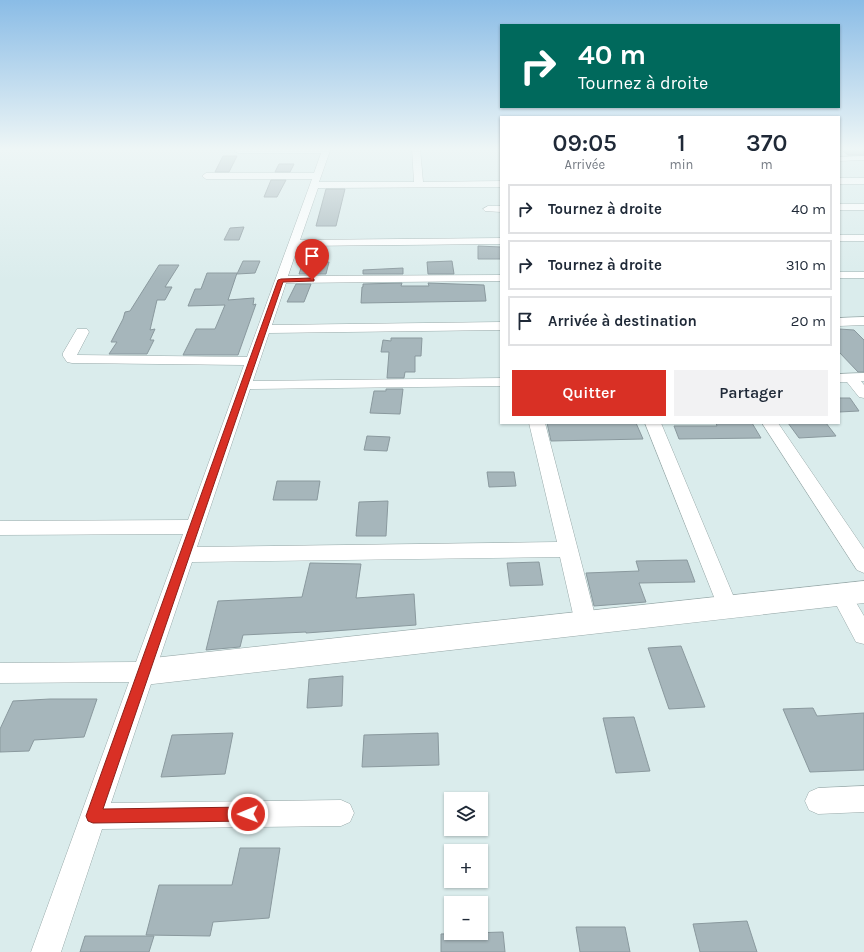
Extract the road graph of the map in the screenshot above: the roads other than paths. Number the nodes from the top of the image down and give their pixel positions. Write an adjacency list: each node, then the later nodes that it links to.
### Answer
1 (312, 192): 9 (street)
2 (840, 207): 3 (street)
3 (864, 207)
4 (488, 209): 5 (street)
5 (500, 209)
6 (840, 238): 7 (street)
7 (864, 238)
8 (500, 241): 9 (street)
9 (294, 243): 13 (street)
10 (840, 275): 11 (street)
11 (864, 275)
12 (500, 278): 13 (street)
13 (281, 280): 17 (street)
14 (840, 322): 15 (street)
15 (864, 322)
16 (500, 326): 17 (street)
17 (264, 329): 19 (street)
18 (82, 332): 19 (street)
19 (253, 361): 22 (street)
20 (851, 378): 23 (street)
21 (500, 382): 22 (street)
22 (244, 385): 27 (street)
23 (864, 394)
24 (537, 424): 29 (street)
25 (653, 424): 33 (street)
26 (771, 424): 31 (street)
27 (195, 527): 28 (street); 30 (street)
28 (0, 528)
29 (568, 549): 30 (street); 34 (street)
30 (185, 555): 36 (street)
31 (864, 565)
32 (852, 594): 33 (street); 35 (street)
33 (728, 607): 34 (street)
34 (586, 623): 36 (street)
35 (864, 635)
36 (144, 672): 37 (street); 41 (street)
37 (0, 673)
38 (864, 799): 39 (street)
39 (818, 800)
40 (341, 813): 41 (street)
41 (93, 816): 42 (street)
42 (46, 952)

